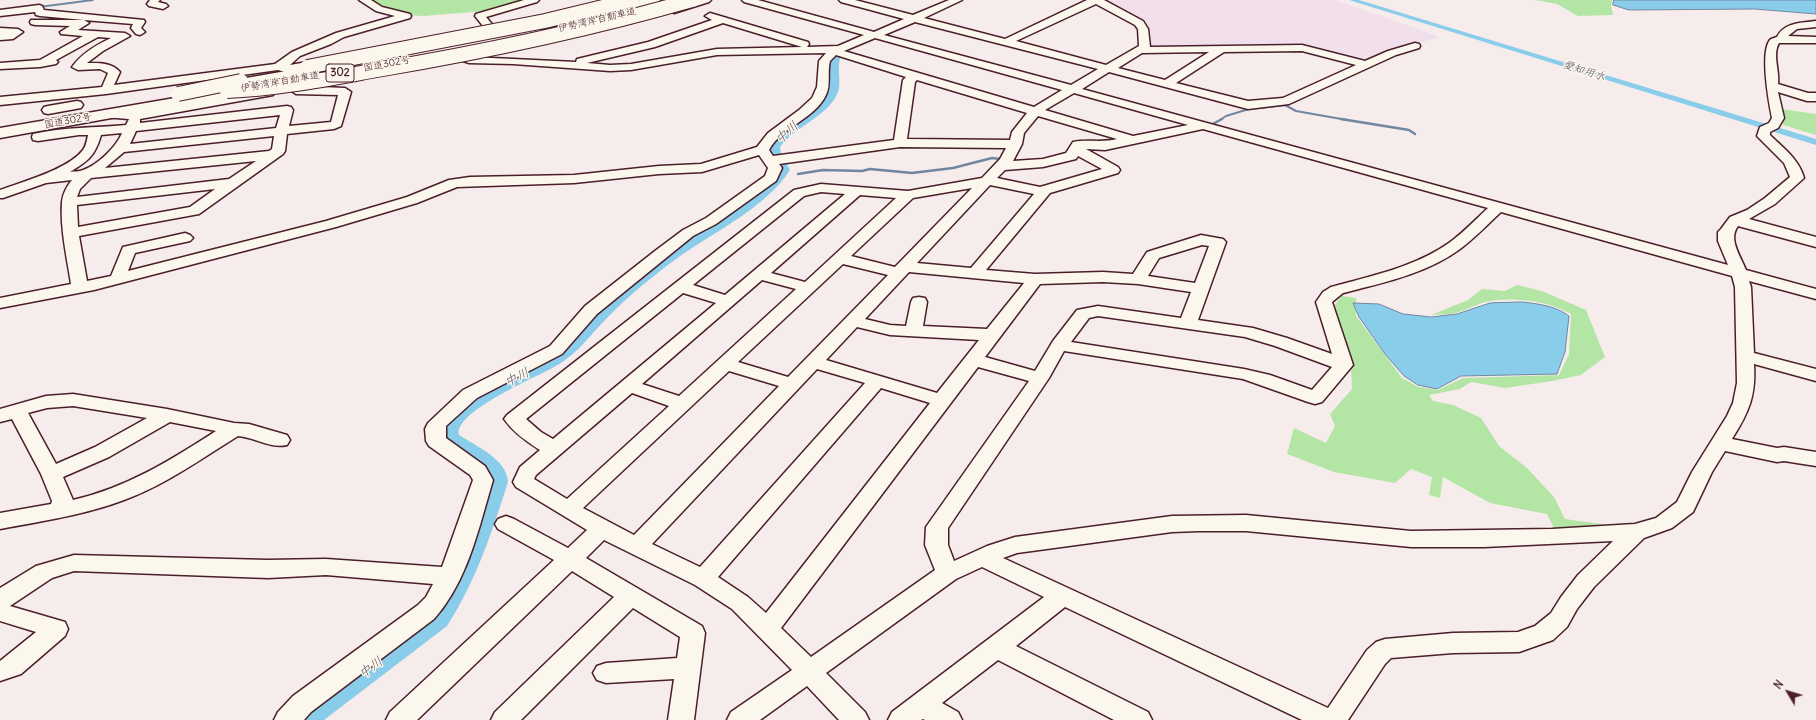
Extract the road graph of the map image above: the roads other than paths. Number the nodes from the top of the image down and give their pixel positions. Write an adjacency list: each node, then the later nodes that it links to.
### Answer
1 (14, 0): 20 (street)
2 (37, 0): 16 (street)
3 (155, 0): 19 (street)
4 (364, 0): 48 (street)
5 (534, 0): 28 (street)
6 (619, 0): 28 (street)
7 (632, 0): 59 (highway, bridge)
8 (644, 0): 69 (highway, 国道302号 / 302)
9 (654, 0): 59 (highway, 伊勢湾岸自動車道, bridge)
10 (706, 0): 17 (street)
11 (747, 0): 32 (street)
12 (844, 0): 18 (street)
13 (875, 0): 18 (street)
14 (957, 0): 23 (street)
15 (1097, 0): 36 (street); 40 (street)
16 (50, 2)
17 (681, 2): 25 (street); 42 (street); 67 (highway, 国道302号 / 302); 74 (highway, 伊勢湾岸自動車道, bridge)
18 (862, 5): 23 (street)
19 (163, 6)
20 (13, 11): 21 (street); 22 (street); 24 (street)
21 (0, 13)
22 (55, 14): 26 (street); 30 (street)
23 (914, 18): 32 (street); 36 (street)
24 (0, 19)
25 (722, 20): 38 (street); 47 (street)
26 (84, 23): 31 (street); 31 (street)
27 (1816, 24): 34 (street)
28 (491, 29): 48 (street)
29 (0, 31): 33 (street)
30 (140, 32)
31 (96, 34): 43 (street); 44 (street)
32 (873, 35): 39 (street); 57 (street)
33 (0, 37)
34 (1781, 39): 35 (street); 54 (street)
35 (1816, 40)
36 (1006, 42): 49 (street)
37 (1415, 46): 45 (street)
38 (815, 50): 39 (street); 47 (street)
39 (834, 50): 51 (street); 82 (street)
40 (1141, 50): 41 (street); 49 (street)
41 (1220, 50): 45 (street); 53 (street)
42 (464, 58): 47 (street); 50 (street)
43 (83, 60): 44 (street); 56 (street)
44 (40, 64): 46 (street)
45 (1367, 65): 53 (street)
46 (0, 66)
47 (575, 66)
48 (278, 67): 52 (street)
49 (1107, 68): 53 (street); 57 (street)
50 (360, 76): 55 (street); 58 (street)
51 (916, 76): 65 (street); 77 (street)
52 (192, 79): 56 (street); 63 (street)
53 (1166, 84)
54 (1772, 86): 60 (street); 94 (street)
55 (297, 88): 58 (street); 64 (street); 68 (street)
56 (106, 90): 61 (street)
57 (1072, 90): 65 (street); 70 (street)
58 (344, 91): 72 (street)
59 (178, 94): 69 (highway, 伊勢湾岸自動車道)
60 (1816, 97)
61 (13, 100): 62 (street); 66 (street)
62 (0, 101)
63 (48, 110)
64 (287, 110): 71 (street); 72 (street)
65 (1035, 111): 76 (street); 78 (street)
66 (0, 114)
67 (107, 114): 68 (street); 74 (highway, 国道302号 / 302)
68 (137, 116): 71 (street)
69 (0, 125)
70 (1202, 126): 76 (street); 93 (street)
71 (131, 128): 73 (street); 80 (street)
72 (281, 131): 80 (street); 81 (street)
73 (96, 132): 75 (street); 85 (street)
74 (0, 133)
75 (38, 137)
76 (1132, 140): 79 (street)
77 (900, 143): 78 (street); 82 (street)
78 (1015, 144): 83 (street)
79 (1076, 149): 83 (street); 89 (street)
80 (120, 150): 84 (street)
81 (274, 155): 84 (street); 87 (street)
82 (771, 157): 103 (street); 149 (street)
83 (1001, 166): 86 (street)
84 (88, 175): 85 (street); 92 (street)
85 (50, 178): 90 (street)
86 (988, 181): 89 (street); 91 (street); 99 (street)
87 (236, 182): 92 (street); 95 (street)
88 (858, 190): 91 (street); 102 (street); 106 (street)
89 (1043, 192): 100 (street)
90 (2, 194)
91 (908, 195): 98 (street)
92 (69, 202): 95 (street)
93 (1498, 207): 101 (street); 123 (street)
94 (1736, 220): 97 (street); 101 (street)
95 (72, 233): 108 (street)
96 (185, 238): 103 (street)
97 (1816, 242)
98 (840, 258): 99 (street); 107 (street)
99 (902, 270): 100 (street); 114 (street)
100 (975, 273): 104 (street)
101 (1739, 273): 110 (street); 119 (street)
102 (760, 275): 107 (street); 111 (street)
103 (119, 279): 108 (street)
104 (1035, 279): 105 (street); 117 (street)
105 (1138, 279): 109 (street); 109 (street)
106 (681, 287): 111 (street); 136 (street)
107 (807, 287): 122 (street)
108 (80, 288): 113 (street)
109 (1201, 289): 115 (street)
110 (1816, 294)
111 (728, 301): 128 (street)
112 (919, 302): 116 (street)
113 (0, 303)
114 (852, 321): 116 (street); 121 (street)
115 (1188, 323): 118 (street); 123 (street)
116 (913, 332): 117 (street)
117 (993, 335): 120 (street)
118 (1059, 345): 123 (street); 125 (street)
119 (1744, 356): 124 (street); 135 (street)
120 (974, 360): 125 (street); 129 (street)
121 (813, 362): 126 (street); 127 (street)
122 (725, 364): 127 (street); 130 (street)
123 (1344, 365)
124 (1816, 375)
125 (1040, 378): 148 (street)
126 (877, 381): 129 (street); 150 (street)
127 (792, 384): 145 (street)
128 (628, 385): 130 (street); 136 (street)
129 (943, 401): 155 (street)
130 (682, 404): 139 (street)
131 (8, 413): 132 (street); 138 (street)
132 (167, 415): 133 (street); 138 (street)
133 (234, 429): 134 (street); 140 (street)
134 (280, 440)
135 (1720, 443): 137 (street); 144 (street)
136 (554, 449): 139 (street)
137 (1816, 459)
138 (51, 474): 140 (street)
139 (568, 510): 143 (street)
140 (60, 511): 141 (street)
141 (0, 521)
142 (506, 524): 147 (street)
143 (602, 529): 145 (street); 147 (street)
144 (1636, 532): 146 (street); 172 (street)
145 (637, 546): 150 (street)
146 (982, 558): 148 (street); 152 (street)
147 (570, 559): 151 (street); 163 (street)
148 (948, 573): 159 (street)
149 (448, 576): 153 (street); 162 (street)
150 (703, 579): 155 (street)
151 (630, 596): 157 (street); 164 (street)
152 (1063, 596): 156 (street); 171 (street)
153 (0, 600)
154 (0, 612): 158 (street)
155 (767, 629): 159 (street)
156 (996, 647): 161 (street); 170 (street)
157 (687, 668): 160 (street); 165 (street)
158 (0, 671)
159 (809, 671): 166 (street); 167 (street)
160 (606, 673)
161 (921, 705): 168 (street); 169 (street)
162 (287, 720)
163 (399, 720)
164 (504, 720)
165 (680, 720)
166 (740, 720)
167 (856, 720)
168 (901, 720)
169 (949, 720)
170 (1139, 720)
171 (1328, 720)
172 (1334, 720)

